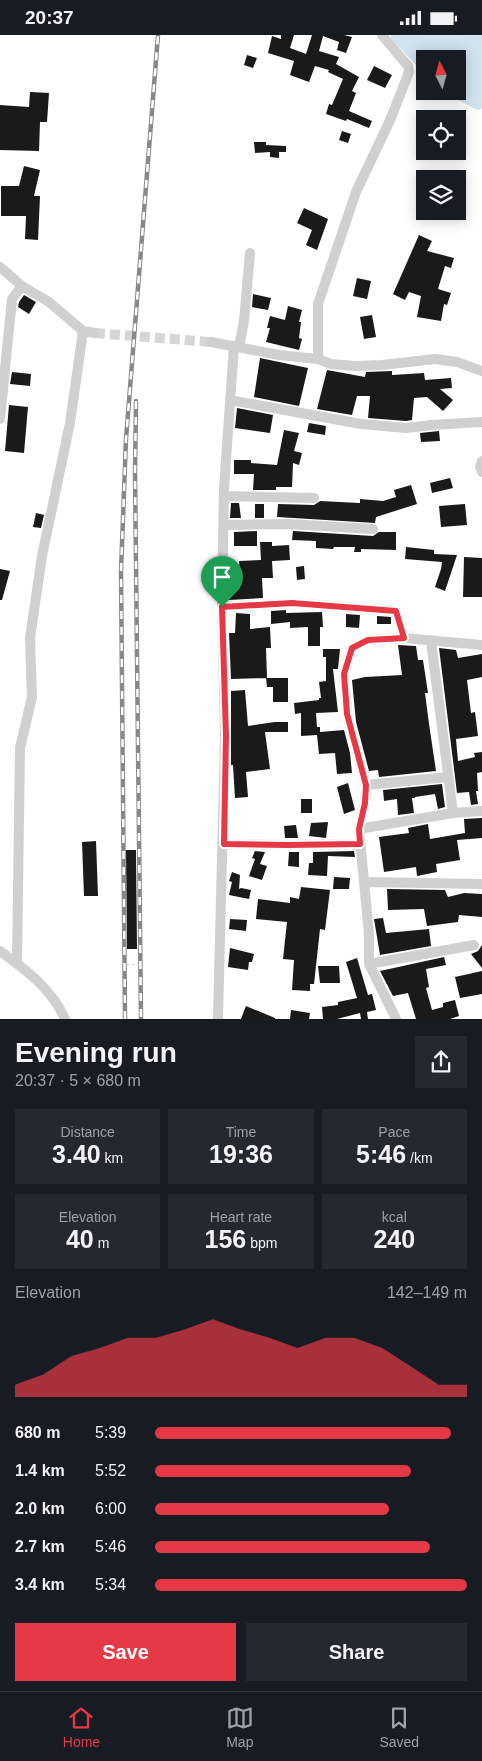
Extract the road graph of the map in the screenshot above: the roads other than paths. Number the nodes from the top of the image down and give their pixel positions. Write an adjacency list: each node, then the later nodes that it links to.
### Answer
1 (382, 35): 9 (street)
2 (250, 253): 8 (street)
3 (0, 267): 4 (street)
4 (22, 286): 5 (street); 12 (street)
5 (83, 331): 6 (street); 35 (street)
6 (95, 333)
7 (211, 342): 8 (street)
8 (236, 346): 9 (street); 11 (street)
9 (318, 359): 10 (street)
10 (482, 371)
11 (230, 400): 13 (street); 16 (street)
12 (0, 419)
13 (482, 422)
14 (482, 461): 15 (street)
15 (482, 472)
16 (224, 496): 17 (street); 18 (street)
17 (314, 498)
18 (224, 525): 19 (street); 20 (street)
19 (373, 529)
20 (222, 607): 21 (street); 29 (street)
21 (404, 638): 22 (street); 25 (street)
22 (431, 641): 23 (street); 24 (street)
23 (482, 645)
24 (448, 777): 25 (street); 27 (street)
25 (366, 785): 28 (street)
26 (482, 811): 27 (street)
27 (453, 813): 28 (street)
28 (359, 829): 30 (street)
29 (224, 844): 30 (street); 38 (street)
30 (360, 844): 31 (street)
31 (364, 882): 32 (street); 36 (street)
32 (482, 884)
33 (474, 945): 36 (street)
34 (0, 951): 35 (street)
35 (17, 963): 37 (street)
36 (369, 964): 39 (street)
37 (65, 1019)
38 (218, 1019)
39 (396, 1019)

